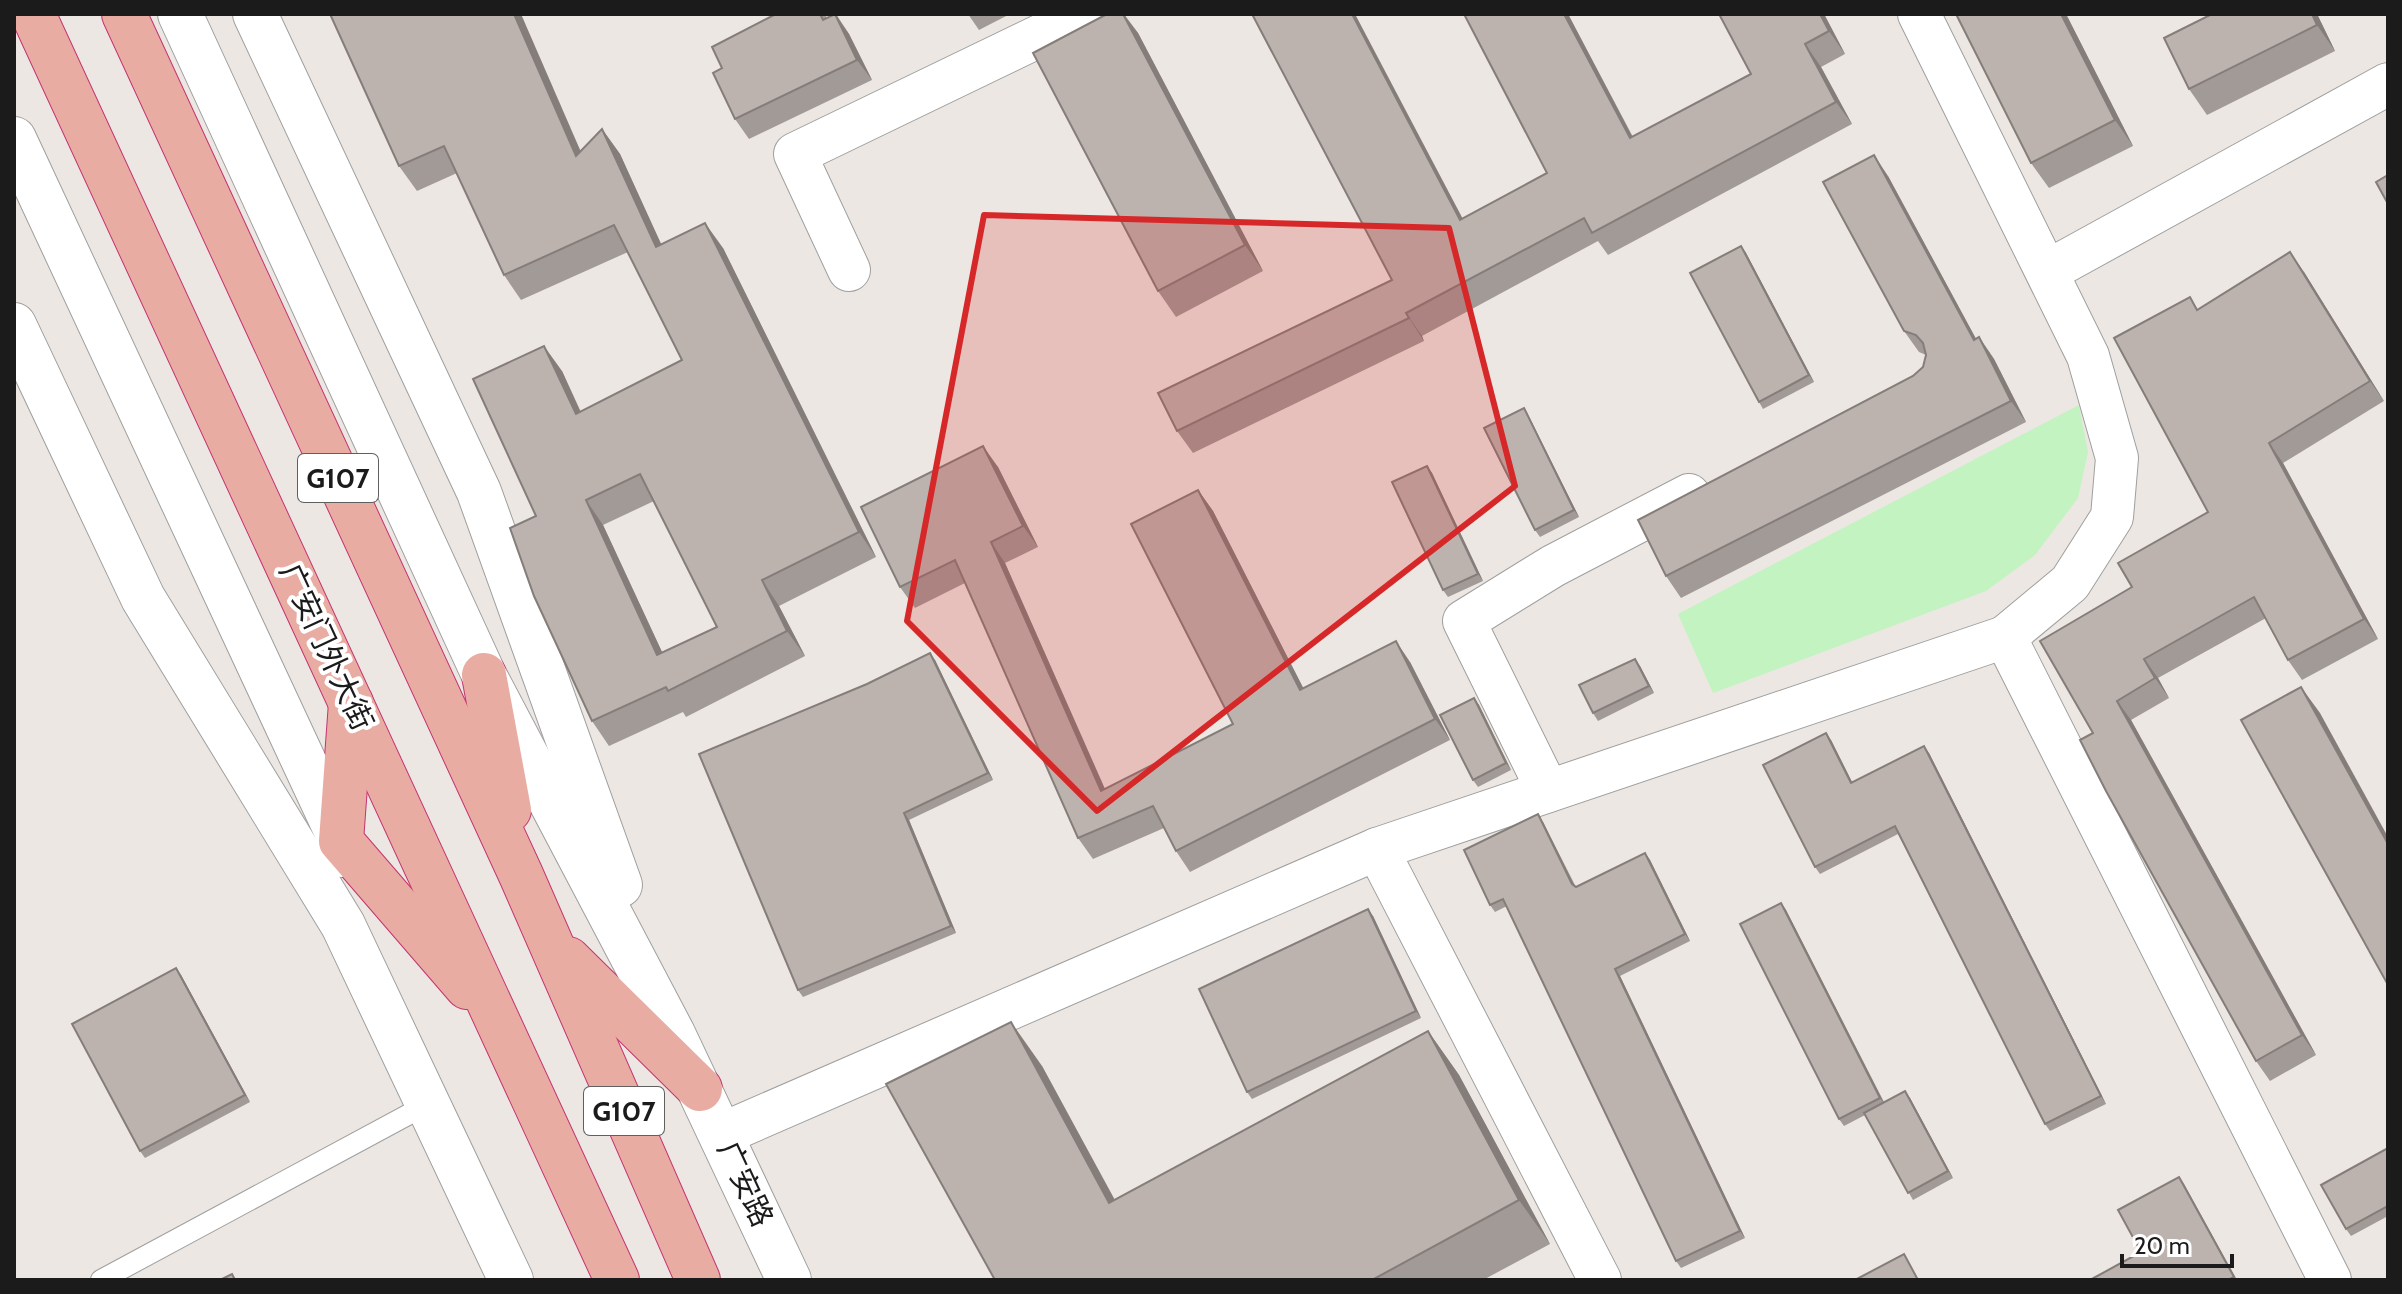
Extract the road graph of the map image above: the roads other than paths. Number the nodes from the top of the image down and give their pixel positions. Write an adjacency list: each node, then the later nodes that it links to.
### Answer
1 (33, 14): 15 (highway, 广安门外大街 / G107)
2 (124, 14): 19 (highway, G107)
3 (180, 14): 14 (street)
4 (255, 14): 23 (street)
5 (1085, 14): 9 (street)
6 (1919, 14): 10 (street)
7 (2388, 84): 10 (street)
8 (14, 139): 17 (street)
9 (849, 270)
10 (2048, 271): 13 (street)
11 (14, 325): 20 (street)
12 (1717, 480): 16 (street)
13 (2005, 637): 16 (street); 33 (street)
14 (484, 675): 19 (highway); 23 (street)
15 (351, 701): 17 (highway); 22 (highway, 广安门外大街 / G107)
16 (1548, 791): 18 (street)
17 (341, 841): 20 (street); 22 (highway)
18 (1377, 849): 26 (street); 32 (street)
19 (521, 875): 21 (highway, G107)
20 (343, 925): 25 (street)
21 (551, 942): 24 (highway); 30 (highway, G107)
22 (499, 1024): 29 (highway, 广安门外大街 / G107)
23 (673, 1034): 24 (street)
24 (700, 1089): 26 (street, 广安路)
25 (428, 1104): 27 (lane); 28 (street)
26 (722, 1134): 31 (street, 广安路)
27 (101, 1280)
28 (511, 1280)
29 (617, 1280)
30 (698, 1280)
31 (789, 1280)
32 (1600, 1280)
33 (2330, 1280)

